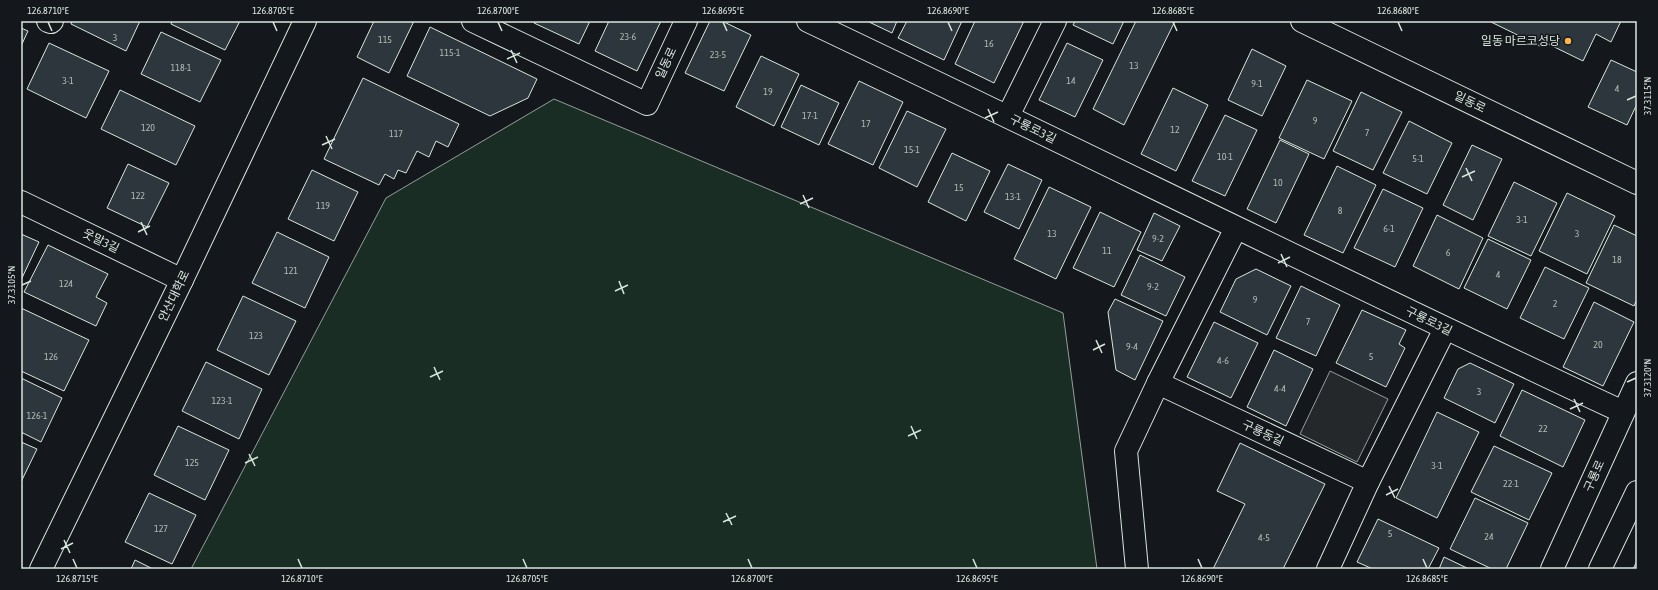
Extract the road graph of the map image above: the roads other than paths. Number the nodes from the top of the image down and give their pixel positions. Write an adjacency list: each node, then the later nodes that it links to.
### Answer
1 (48, 21): 2 (street)
2 (52, 21)
3 (304, 21): 14 (street, 안산대학로)
4 (473, 21): 9 (street)
5 (686, 21): 9 (street, 일동로)
6 (808, 21): 10 (street, 구룡로3길)
7 (1055, 21): 10 (street)
8 (1302, 21): 11 (street, 일동로)
9 (509, 29)
10 (1008, 116): 13 (street, 구룡로3길)
11 (1637, 183)
12 (21, 202): 14 (street, 웃말3길)
13 (1236, 228): 15 (street, 구룡로3길); 16 (street)
14 (182, 280): 21 (street, 안산대학로)
15 (1445, 329): 18 (street, 구룡로3길); 19 (street)
16 (1158, 383): 19 (street, 구룡동길); 22 (street)
17 (1637, 383): 18 (street, 구룡로)
18 (1623, 412): 24 (street, 구룡로)
19 (1368, 482): 23 (street)
20 (1637, 492): 25 (street)
21 (41, 569)
22 (1137, 569)
23 (1328, 569)
24 (1552, 569)
25 (1600, 569)

